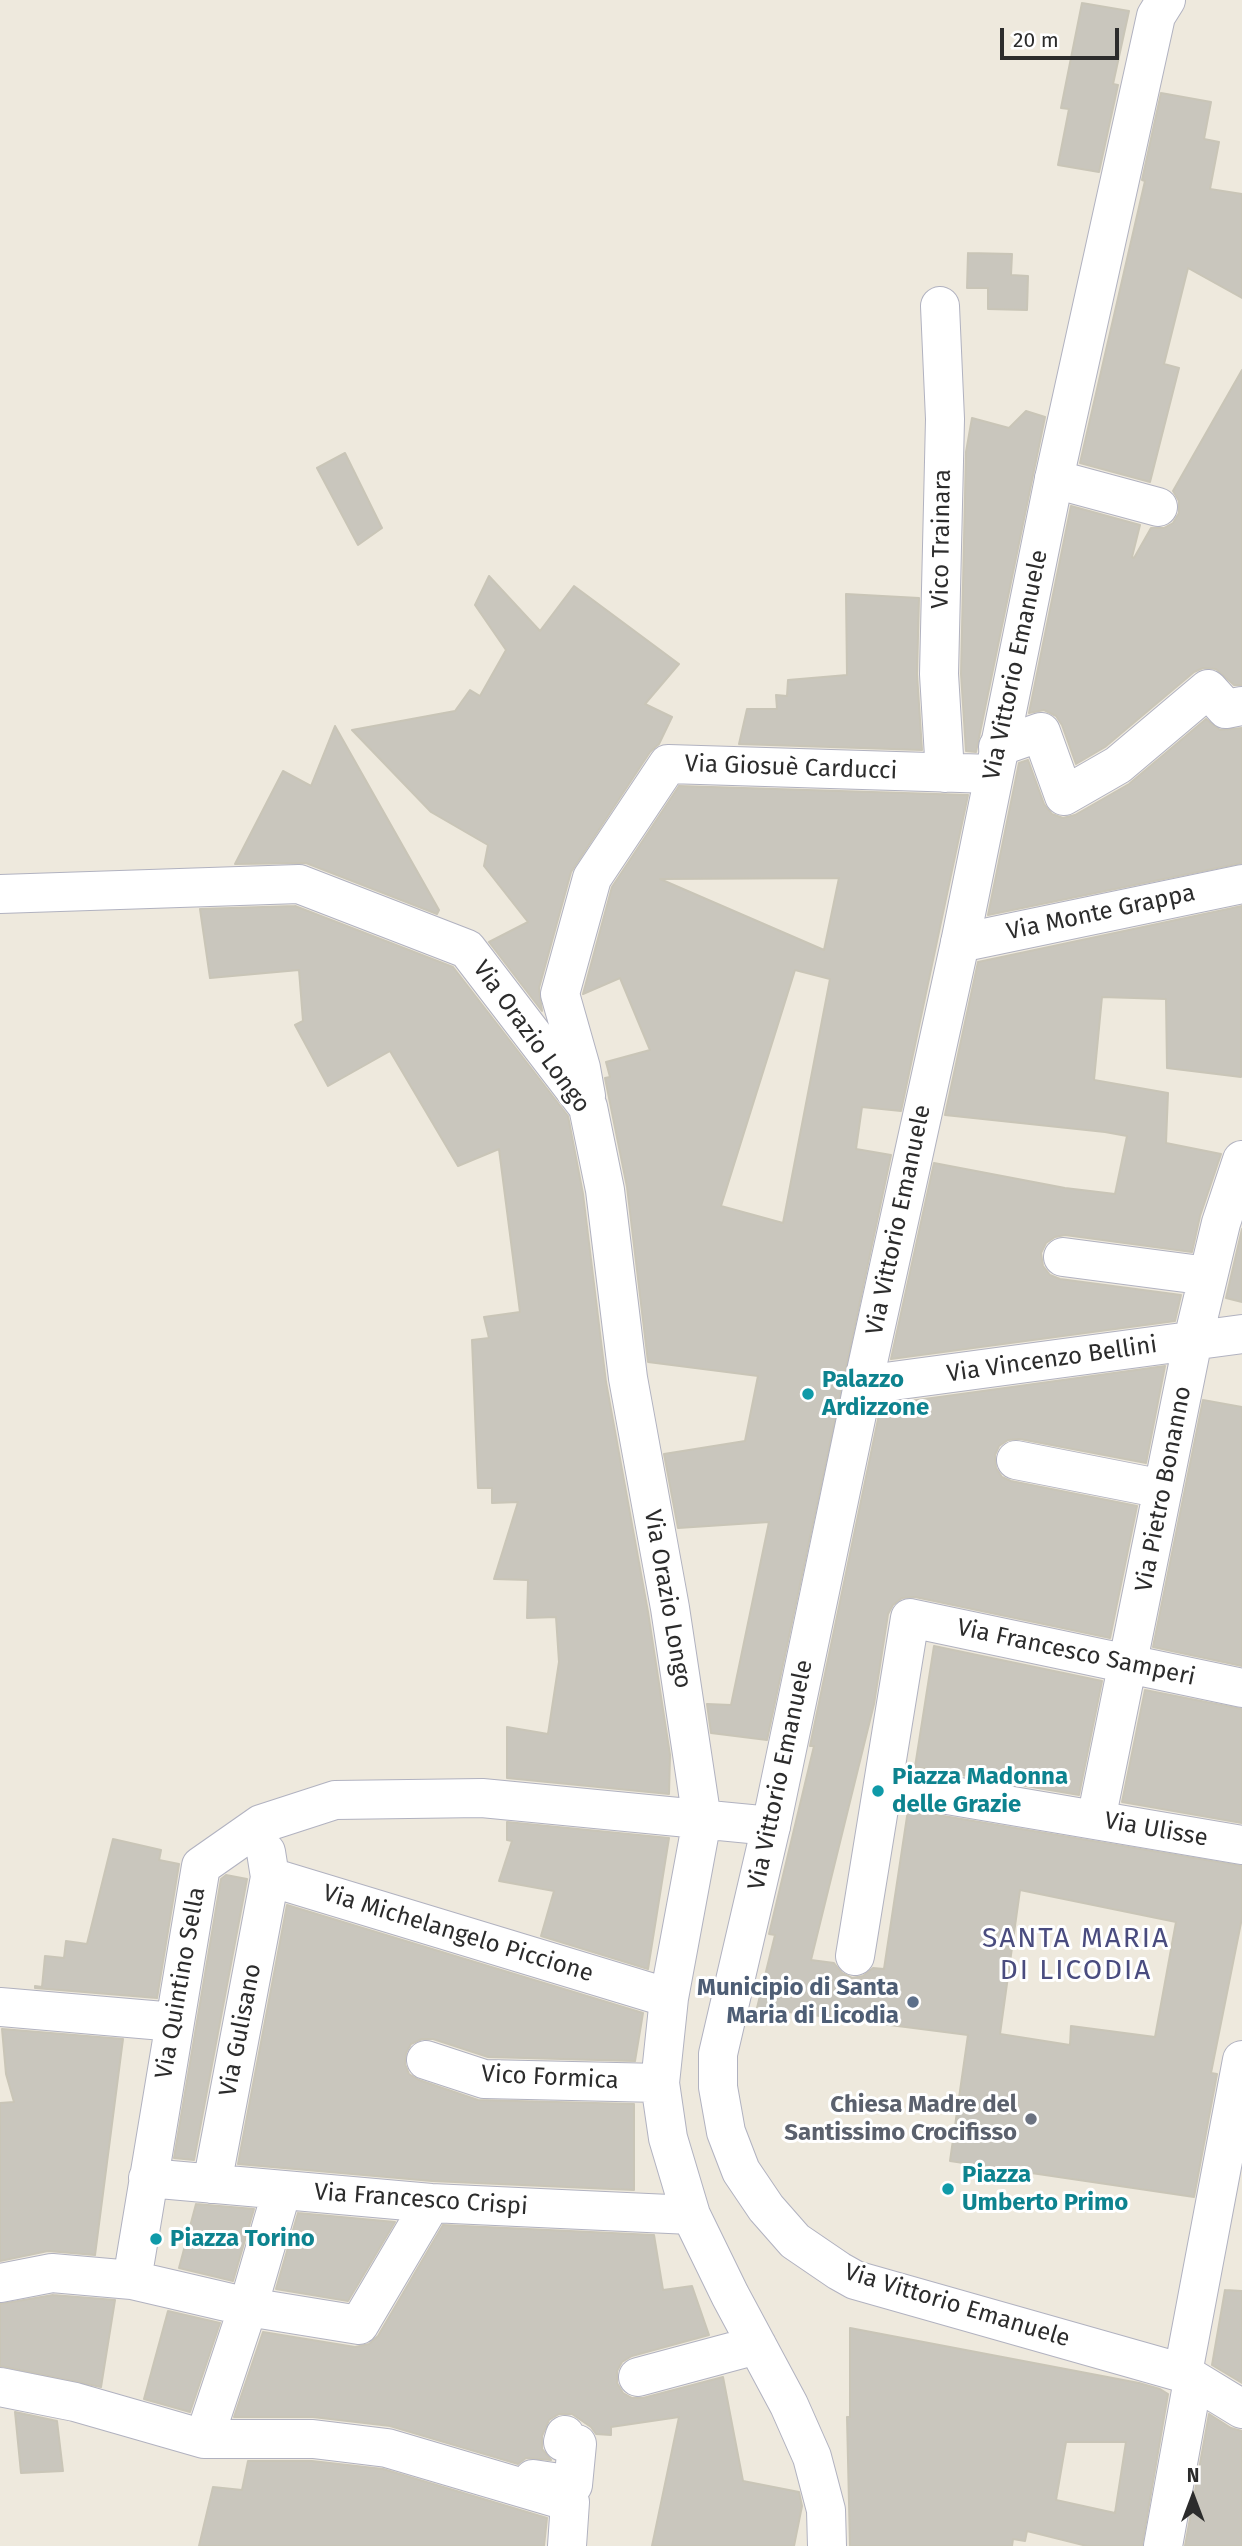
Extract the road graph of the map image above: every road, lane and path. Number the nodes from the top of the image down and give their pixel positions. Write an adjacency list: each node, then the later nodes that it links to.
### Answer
1 (1166, 0): 3 (street, Via Vittorio Emanuele)
2 (940, 306): 7 (street, Vico Trainara)
3 (1054, 479): 4 (street); 6 (street, Via Vittorio Emanuele)
4 (1158, 507)
5 (1242, 706): 6 (street)
6 (996, 760): 7 (street, Via Giosuè Carducci); 10 (street, Via Vittorio Emanuele)
7 (945, 773): 11 (street, Via Giosuè Carducci)
8 (1242, 884): 10 (street, Via Monte Grappa)
9 (0, 894): 11 (street, Via Orazio Longo)
10 (960, 943): 17 (street, Via Vittorio Emanuele)
11 (587, 1107): 23 (street, Via Orazio Longo)
12 (1242, 1160): 14 (street, Via Pietro Bonanno)
13 (1063, 1257): 14 (street)
14 (1208, 1276): 16 (street, Via Pietro Bonanno)
15 (1242, 1334): 16 (street, Via Vincenzo Bellini)
16 (1193, 1340): 17 (street, Via Vincenzo Bellini); 19 (street, Via Pietro Bonanno)
17 (863, 1385): 26 (street, Via Vittorio Emanuele)
18 (1016, 1460): 19 (street)
19 (1163, 1489): 20 (street, Via Pietro Bonanno)
20 (1129, 1664): 21 (street, Via Francesco Samperi); 22 (street, Via Francesco Samperi); 24 (street, Via Pietro Bonanno)
21 (1242, 1688)
22 (893, 1786): 24 (street, Via Ulisse); 29 (street)
23 (685, 1819): 25 (street, Via Quintino Sella); 26 (street, Via Quintino Sella); 30 (street, Via Orazio Longo)
24 (1096, 1820): 27 (street, Via Ulisse)
25 (261, 1824): 28 (street); 32 (street, Via Quintino Sella)
26 (771, 1826): 46 (street, Via Vittorio Emanuele)
27 (1242, 1844)
28 (270, 1877): 30 (street, Via Michelangelo Piccione); 37 (street, Via Gulisano)
29 (855, 1956)
30 (657, 1995): 35 (street, Via Orazio Longo)
31 (0, 2007): 32 (street)
32 (175, 2022): 36 (street, Via Quintino Sella)
33 (426, 2060): 35 (street, Vico Formica)
34 (1242, 2060): 46 (street)
35 (647, 2082): 40 (street, Via Orazio Longo)
36 (149, 2171): 37 (street, Via Francesco Crispi); 41 (street, Via Quintino Sella)
37 (206, 2183): 38 (street, Via Francesco Crispi)
38 (282, 2190): 39 (street, Via Francesco Crispi); 43 (street)
39 (431, 2203): 40 (street, Via Francesco Crispi); 43 (street)
40 (691, 2215): 44 (street, Via Orazio Longo)
41 (125, 2279): 42 (street); 43 (street)
42 (0, 2283)
43 (248, 2307): 50 (street)
44 (757, 2345): 45 (street); 53 (street, Via Orazio Longo)
45 (638, 2377)
46 (1188, 2377): 48 (street, Via Vittorio Emanuele); 54 (street)
47 (0, 2387): 50 (street)
48 (1242, 2409)
49 (565, 2435): 51 (street)
50 (204, 2438): 51 (street)
51 (518, 2487): 52 (street)
52 (567, 2546)
53 (827, 2546)
54 (1163, 2546)

